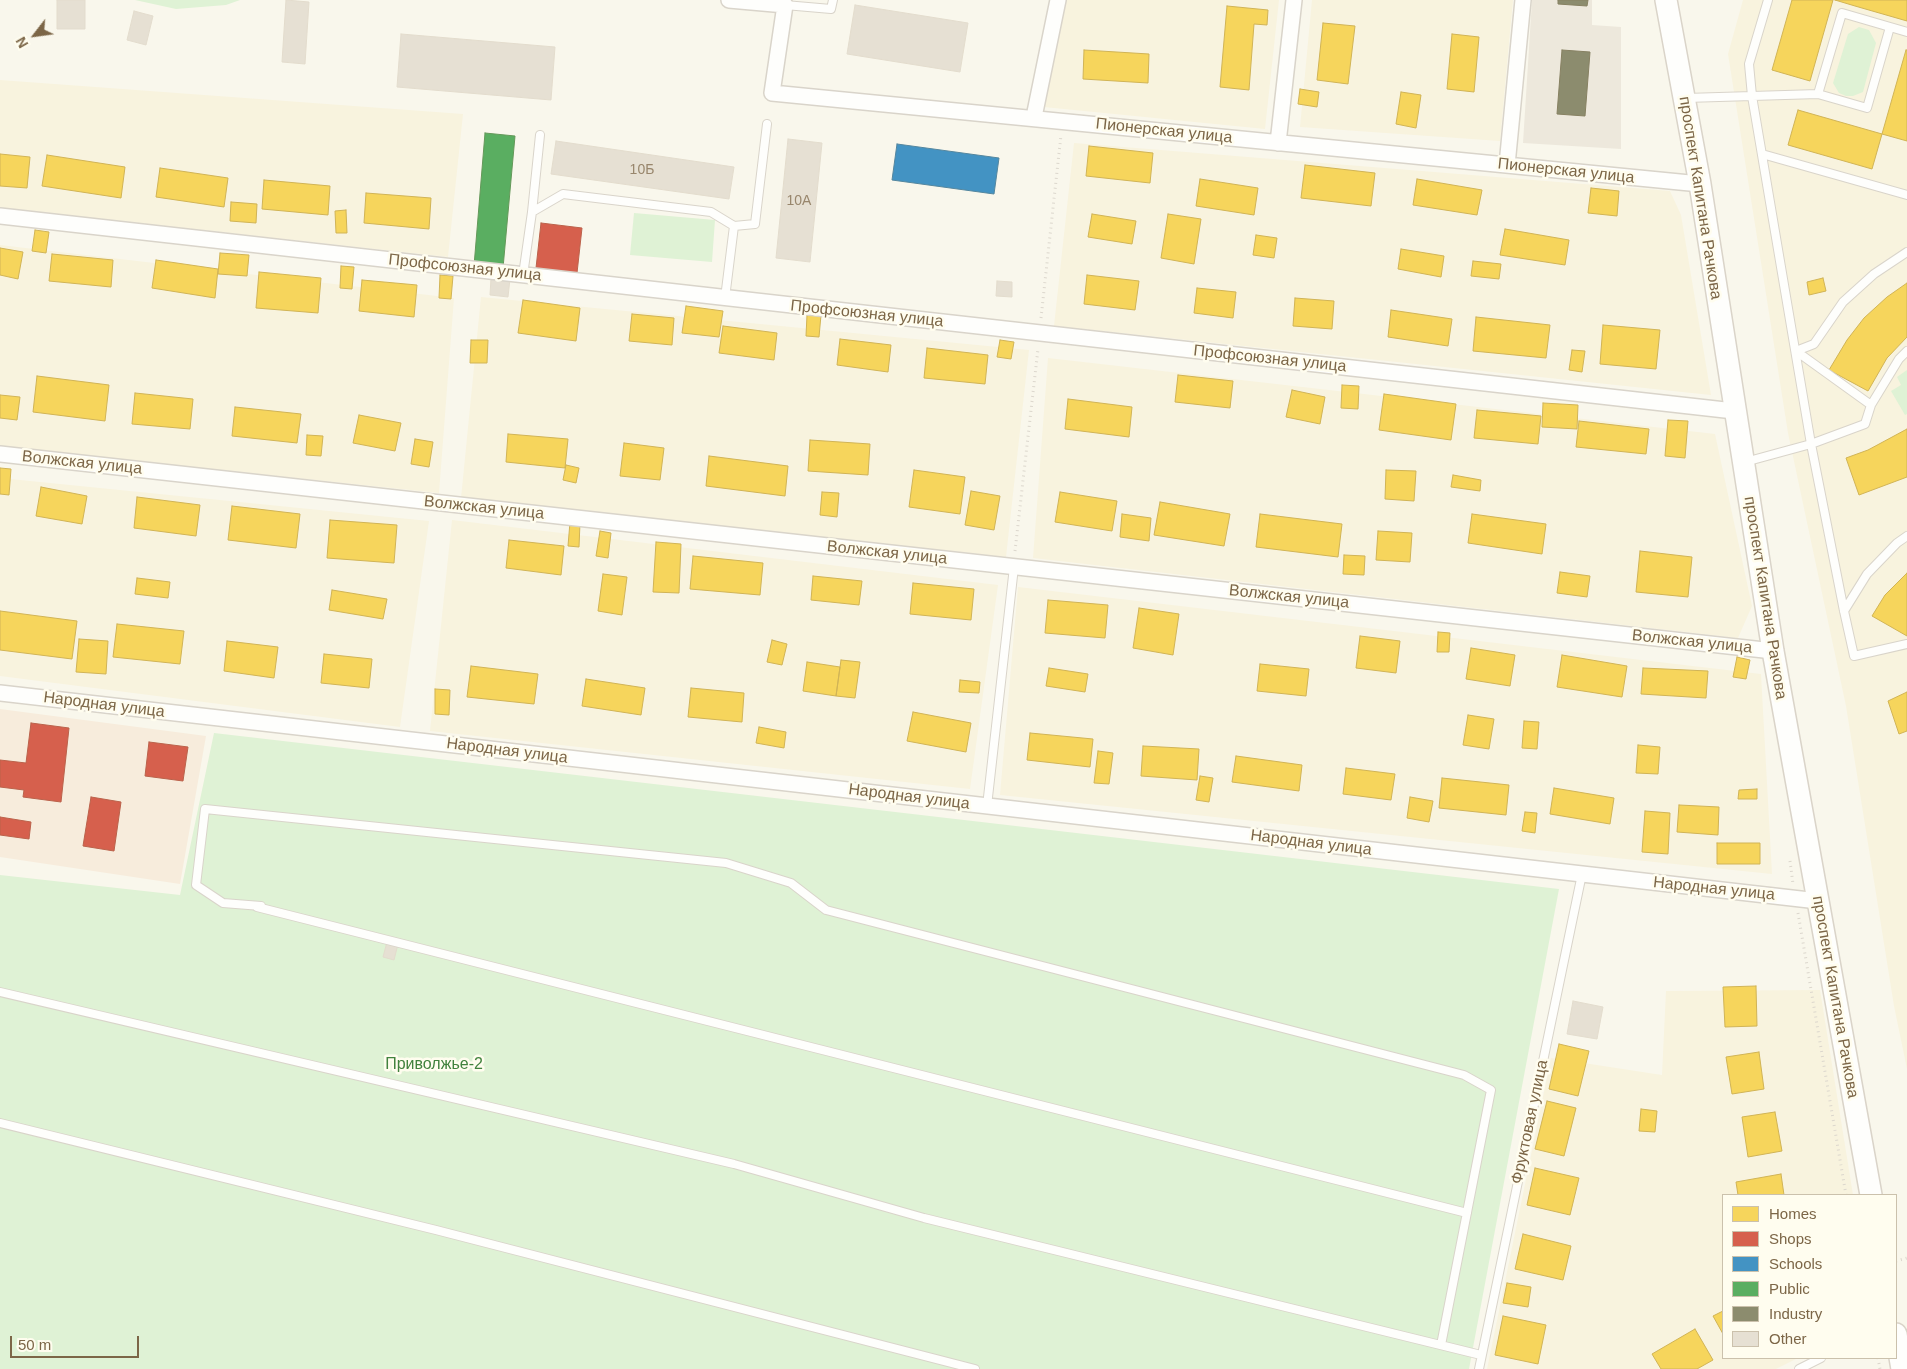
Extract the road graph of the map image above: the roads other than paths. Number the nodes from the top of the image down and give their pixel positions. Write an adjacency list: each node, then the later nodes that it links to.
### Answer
1 (729, 0): 8 (street)
2 (833, 0): 8 (lane)
3 (1058, 0): 14 (street)
4 (1294, 0): 17 (street)
5 (1523, 0): 19 (street)
6 (1666, 0): 13 (street, проспект Капитана Рачкова)
7 (1768, 0): 12 (lane)
8 (785, 5): 14 (street, Пионерская улица)
9 (1890, 27): 10 (lane); 11 (lane); 11 (lane)
10 (1907, 32)
11 (1818, 94): 12 (lane)
12 (1752, 96): 13 (lane); 18 (lane)
13 (1684, 98): 20 (street, проспект Капитана Рачкова)
14 (1034, 117): 17 (street, Пионерская улица)
15 (767, 124): 24 (lane)
16 (540, 135): 22 (lane)
17 (1278, 143): 19 (street, Пионерская улица)
18 (1762, 154): 21 (lane); 28 (lane)
19 (1507, 165): 20 (street, Пионерская улица)
20 (1700, 184): 31 (street, проспект Капитана Рачкова)
21 (1907, 195)
22 (532, 212): 24 (lane); 26 (lane)
23 (0, 216): 26 (street, Профсоюзная улица)
24 (734, 226): 27 (lane)
25 (1907, 252): 28 (lane)
26 (523, 275): 27 (street, Профсоюзная улица)
27 (725, 298): 31 (street, Профсоюзная улица)
28 (1796, 351): 30 (lane); 32 (lane)
29 (1907, 351): 30 (lane)
30 (1871, 406): 32 (lane)
31 (1734, 411): 34 (street, проспект Капитана Рачкова)
32 (1811, 444): 34 (lane); 37 (lane)
33 (0, 454): 36 (street, Волжская улица)
34 (1743, 463): 39 (street, проспект Капитана Рачкова)
35 (1907, 536): 37 (lane)
36 (1014, 567): 39 (street, Волжская улица); 41 (lane)
37 (1844, 611): 38 (lane)
38 (1907, 644)
39 (1773, 651): 43 (street, проспект Капитана Рачкова)
40 (0, 693): 41 (street, Народная улица)
41 (988, 806): 42 (street, Народная улица)
42 (1582, 874): 43 (street, Народная улица); 50 (lane, Фруктовая улица)
43 (1818, 901): 46 (street, проспект Капитана Рачкова)
44 (0, 992): 49 (lane)
45 (0, 1123): 52 (lane)
46 (1871, 1194)
47 (1467, 1214): 47 (lane); 49 (lane)
48 (1897, 1340): 55 (street)
49 (1441, 1346): 50 (lane)
50 (1481, 1356): 53 (lane, Фруктовая улица)
51 (1819, 1359): 54 (lane)
52 (975, 1369)
53 (1479, 1369)
54 (1799, 1369)
55 (1902, 1369)

